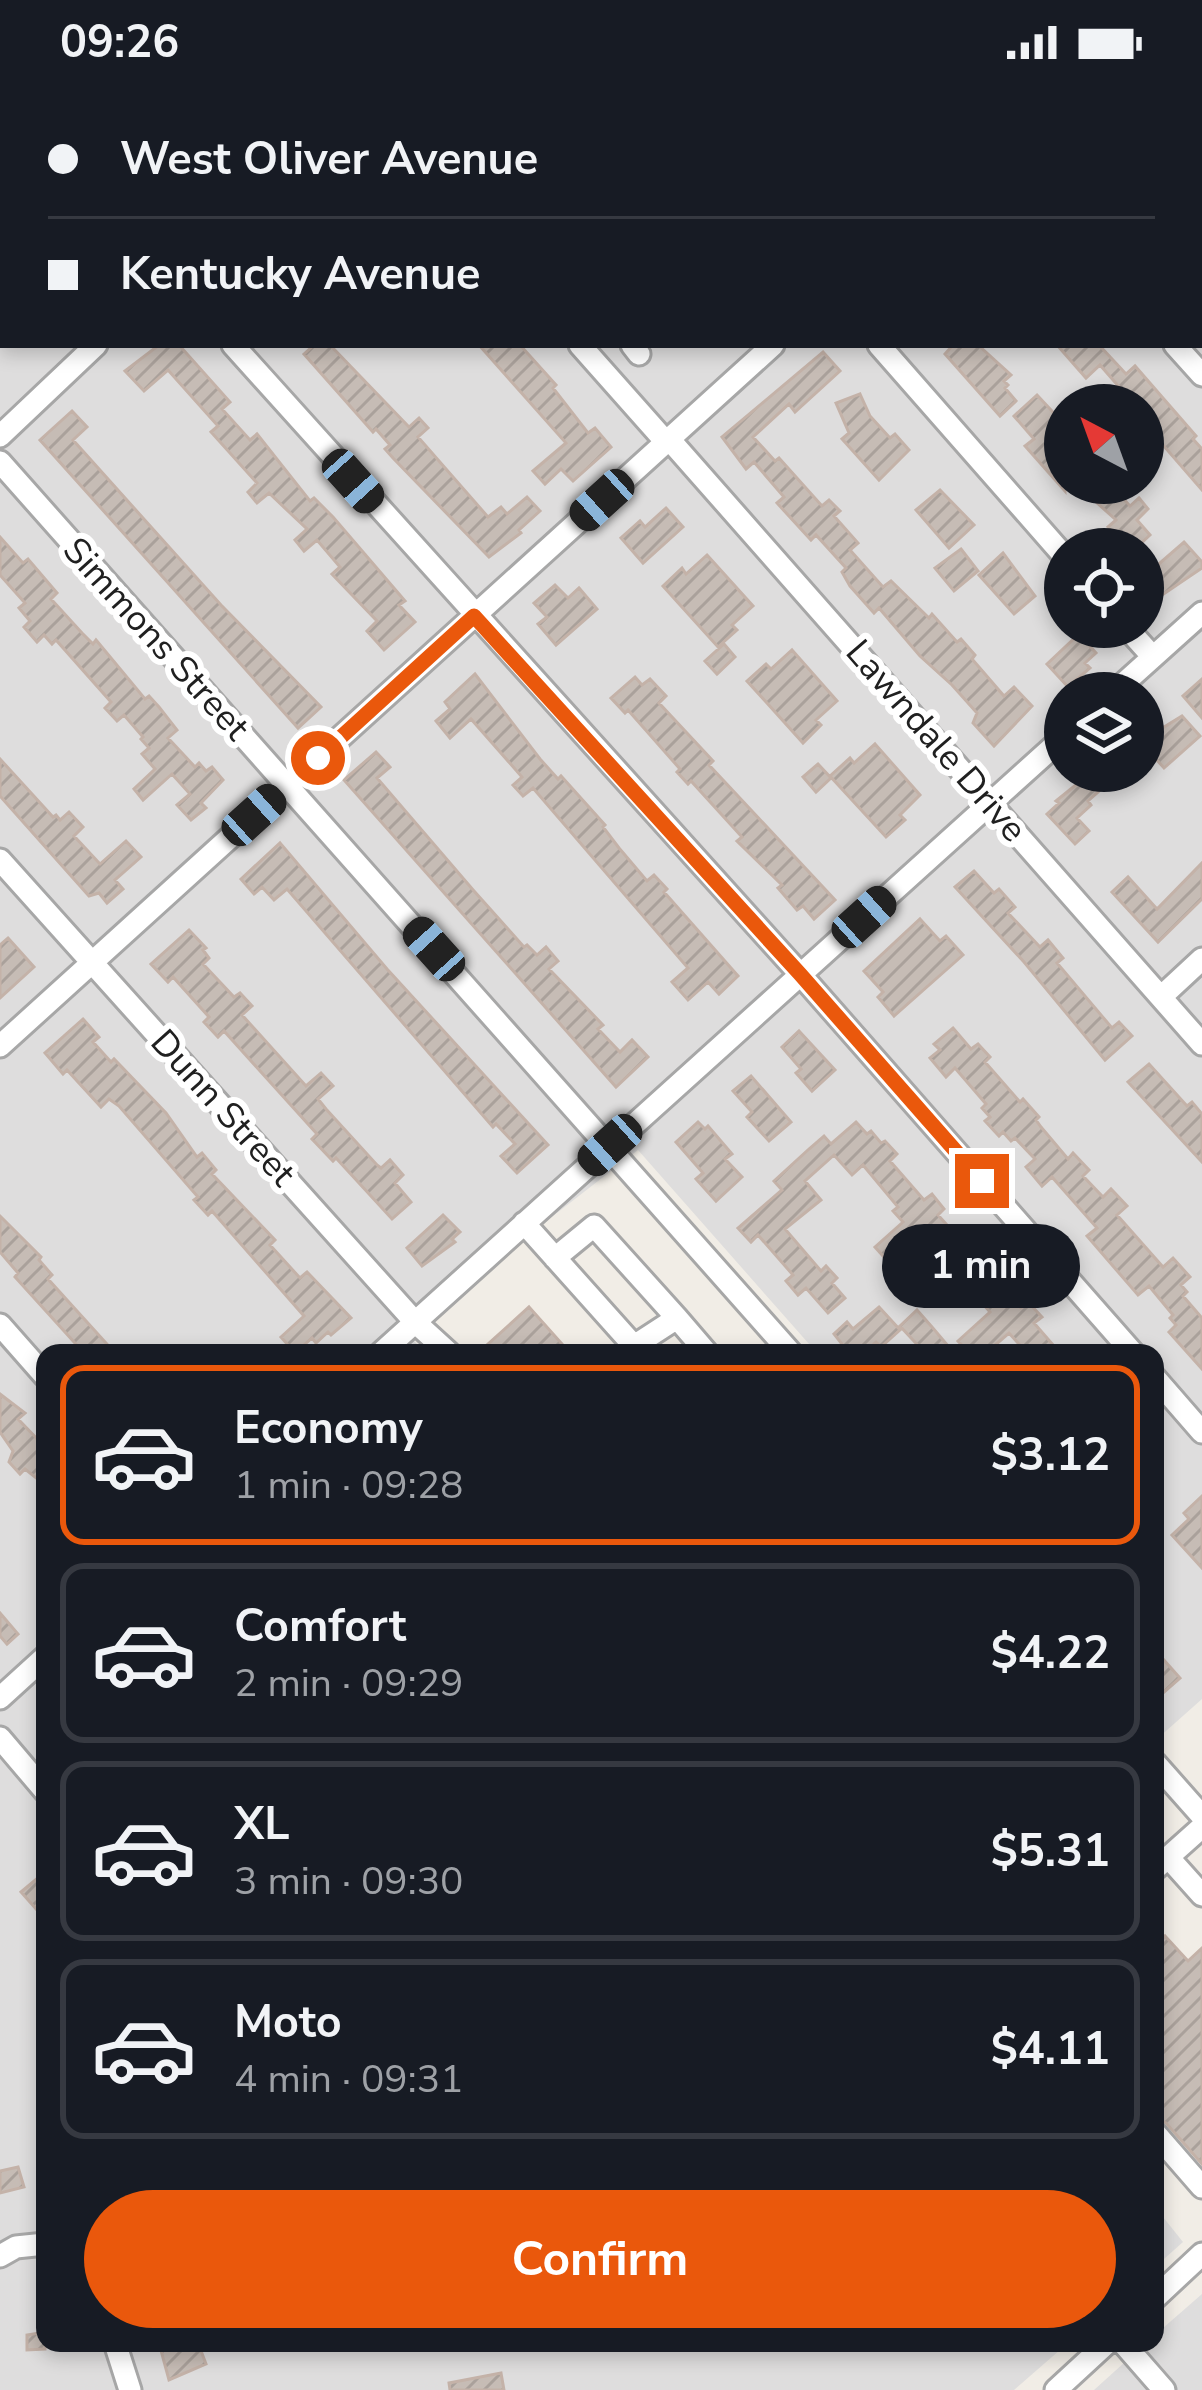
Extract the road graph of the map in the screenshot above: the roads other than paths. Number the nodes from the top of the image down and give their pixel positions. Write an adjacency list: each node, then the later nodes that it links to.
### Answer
1 (92, 348): 8 (street)
2 (236, 348): 13 (street)
3 (583, 348): 9 (street, Lawndale Drive)
4 (769, 348): 9 (street)
5 (882, 348): 11 (street)
6 (1178, 348): 7 (street)
7 (1202, 375)
8 (0, 436)
9 (667, 440): 13 (street); 19 (street, Lawndale Drive)
10 (0, 462): 18 (street, Simmons Street)
11 (1044, 533)
12 (1202, 613): 15 (street)
13 (474, 616): 18 (street); 23 (street)
14 (1145, 648): 15 (street)
15 (1153, 657): 16 (street)
16 (1136, 672)
17 (1044, 755): 19 (street)
18 (287, 786): 22 (street); 27 (street, Simmons Street)
19 (990, 803): 23 (street); 24 (street, Lawndale Drive)
20 (0, 860): 22 (street, Dunn Street)
21 (1202, 959): 24 (street)
22 (92, 962): 26 (street); 31 (street, Dunn Street)
23 (800, 974): 27 (street); 39 (street)
24 (1160, 997): 25 (street, Lawndale Drive)
25 (1202, 1044)
26 (0, 1046)
27 (610, 1145): 28 (street); 38 (street, Simmons Street)
28 (524, 1223): 29 (street); 31 (street)
29 (555, 1258): 30 (street); 35 (street)
30 (677, 1318): 36 (street); 37 (street)
31 (415, 1322): 33 (street); 34 (street, Dunn Street)
32 (0, 1325): 40 (street)
33 (391, 1344)
34 (439, 1344)
35 (632, 1344)
36 (637, 1344)
37 (699, 1344)
38 (777, 1344)
39 (1125, 1344)
40 (36, 1366)
41 (1164, 1388): 42 (street)
42 (1202, 1432)
43 (36, 1665): 44 (street)
44 (0, 1698)
45 (0, 1738): 47 (street)
46 (1164, 1773): 48 (street)
47 (36, 1780)
48 (1202, 1816)
49 (1202, 1827): 50 (street)
50 (1164, 1861)
51 (1164, 1865): 52 (street)
52 (1202, 1895)
53 (1164, 2143): 54 (street)
54 (1202, 2187)
55 (36, 2245): 57 (street)
56 (1202, 2254): 58 (street)
57 (0, 2256)
58 (1164, 2290)
59 (119, 2352): 62 (street)
60 (1097, 2352): 63 (street)
61 (1132, 2352): 64 (street)
62 (130, 2390)
63 (1056, 2390)
64 (1164, 2390)

